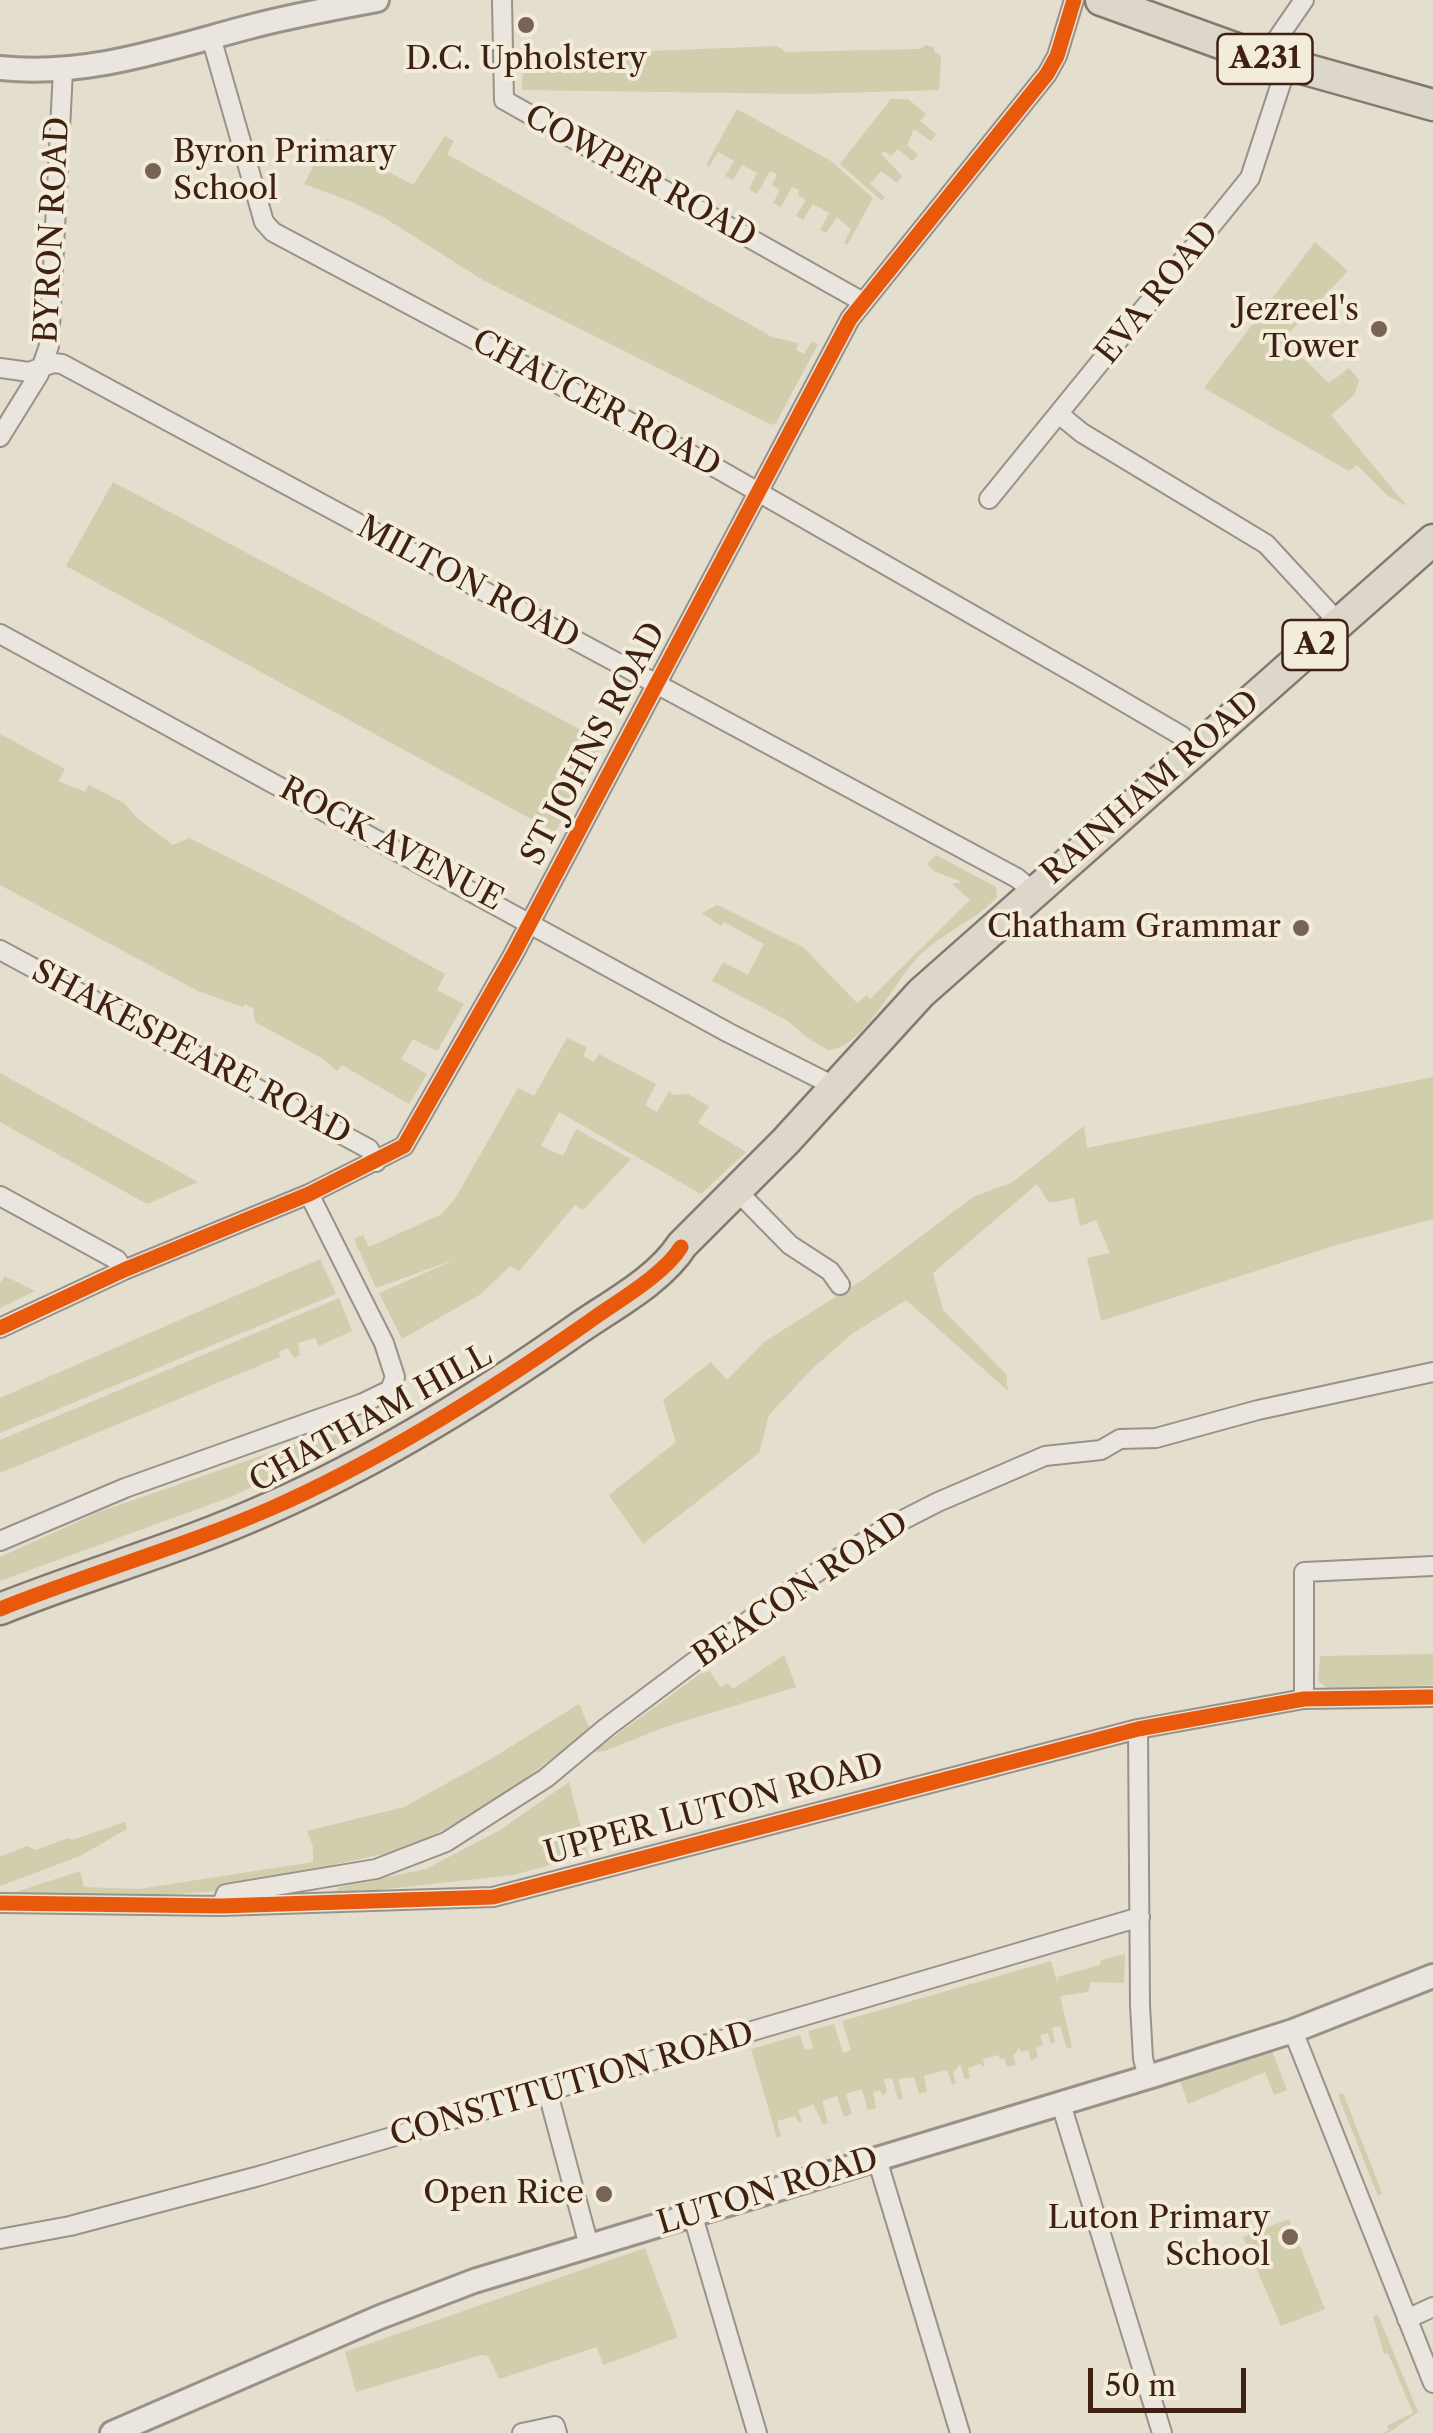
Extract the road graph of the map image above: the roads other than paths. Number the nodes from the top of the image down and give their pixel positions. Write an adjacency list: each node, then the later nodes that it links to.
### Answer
1 (376, 0): 6 (street)
2 (502, 0): 11 (street, COWPER ROAD)
3 (1074, 0): 11 (street, ST JOHNS ROAD)
4 (1101, 0): 7 (main road, A231)
5 (1304, 0): 7 (street, EVA ROAD)
6 (211, 37): 9 (street); 16 (street, CHAUCER ROAD)
7 (1278, 63): 10 (main road, A231); 14 (street, EVA ROAD)
8 (0, 68): 9 (street)
9 (63, 70): 12 (street, BYRON ROAD)
10 (1433, 105)
11 (863, 302): 16 (street, ST JOHNS ROAD)
12 (42, 367): 13 (street, MILTON ROAD); 15 (street, BYRON ROAD); 21 (street, MILTON ROAD)
13 (0, 368)
14 (1060, 415): 17 (street, EVA ROAD); 19 (street)
15 (0, 438)
16 (760, 493): 21 (street, ST JOHNS ROAD); 22 (street, CHAUCER ROAD)
17 (989, 499)
18 (1433, 540): 19 (main road, RAINHAM ROAD / A2)
19 (1339, 624): 22 (main road, RAINHAM ROAD / A2)
20 (0, 634): 24 (street, ROCK AVENUE)
21 (658, 684): 23 (street, MILTON ROAD); 24 (street, ST JOHNS ROAD)
22 (1196, 749): 23 (main road, RAINHAM ROAD / A2)
23 (1034, 892): 26 (main road, RAINHAM ROAD / A2)
24 (531, 921): 26 (street, ROCK AVENUE); 27 (street, ST JOHNS ROAD)
25 (0, 950): 27 (street, SHAKESPEARE ROAD)
26 (834, 1086): 28 (main road, CHATHAM HILL / A2)
27 (376, 1162): 29 (street, ST JOHNS ROAD)
28 (737, 1191): 32 (street); 37 (main road, CHATHAM HILL / A2)
29 (309, 1194): 31 (street, ST JOHNS ROAD); 35 (street)
30 (0, 1196): 31 (street)
31 (124, 1270): 33 (street, ST JOHNS ROAD)
32 (840, 1285)
33 (0, 1328)
34 (1433, 1372): 42 (street, BEACON ROAD)
35 (0, 1540)
36 (1433, 1566): 39 (street)
37 (0, 1608)
38 (1433, 1697): 39 (street, UPPER LUTON ROAD)
39 (1304, 1699): 40 (street, UPPER LUTON ROAD)
40 (1138, 1729): 42 (street, UPPER LUTON ROAD); 43 (street)
41 (0, 1904): 42 (street, UPPER LUTON ROAD)
42 (221, 1906)
43 (1140, 1917): 46 (street); 47 (street, CONSTITUTION ROAD)
44 (1433, 1976): 45 (street, LUTON ROAD)
45 (1294, 2030): 46 (street, LUTON ROAD); 54 (street)
46 (1148, 2078): 48 (street, LUTON ROAD)
47 (548, 2093): 51 (street, CONSTITUTION ROAD); 52 (street)
48 (1062, 2104): 49 (street, LUTON ROAD); 61 (street)
49 (877, 2159): 50 (street, LUTON ROAD); 60 (street)
50 (692, 2213): 52 (street, LUTON ROAD); 59 (street)
51 (0, 2239)
52 (589, 2246): 56 (street, LUTON ROAD)
53 (1433, 2307): 54 (street)
54 (1406, 2319): 55 (street)
55 (1433, 2383)
56 (116, 2432)
57 (522, 2433): 58 (street)
58 (557, 2433)
59 (757, 2433)
60 (960, 2433)
61 (1162, 2433)

